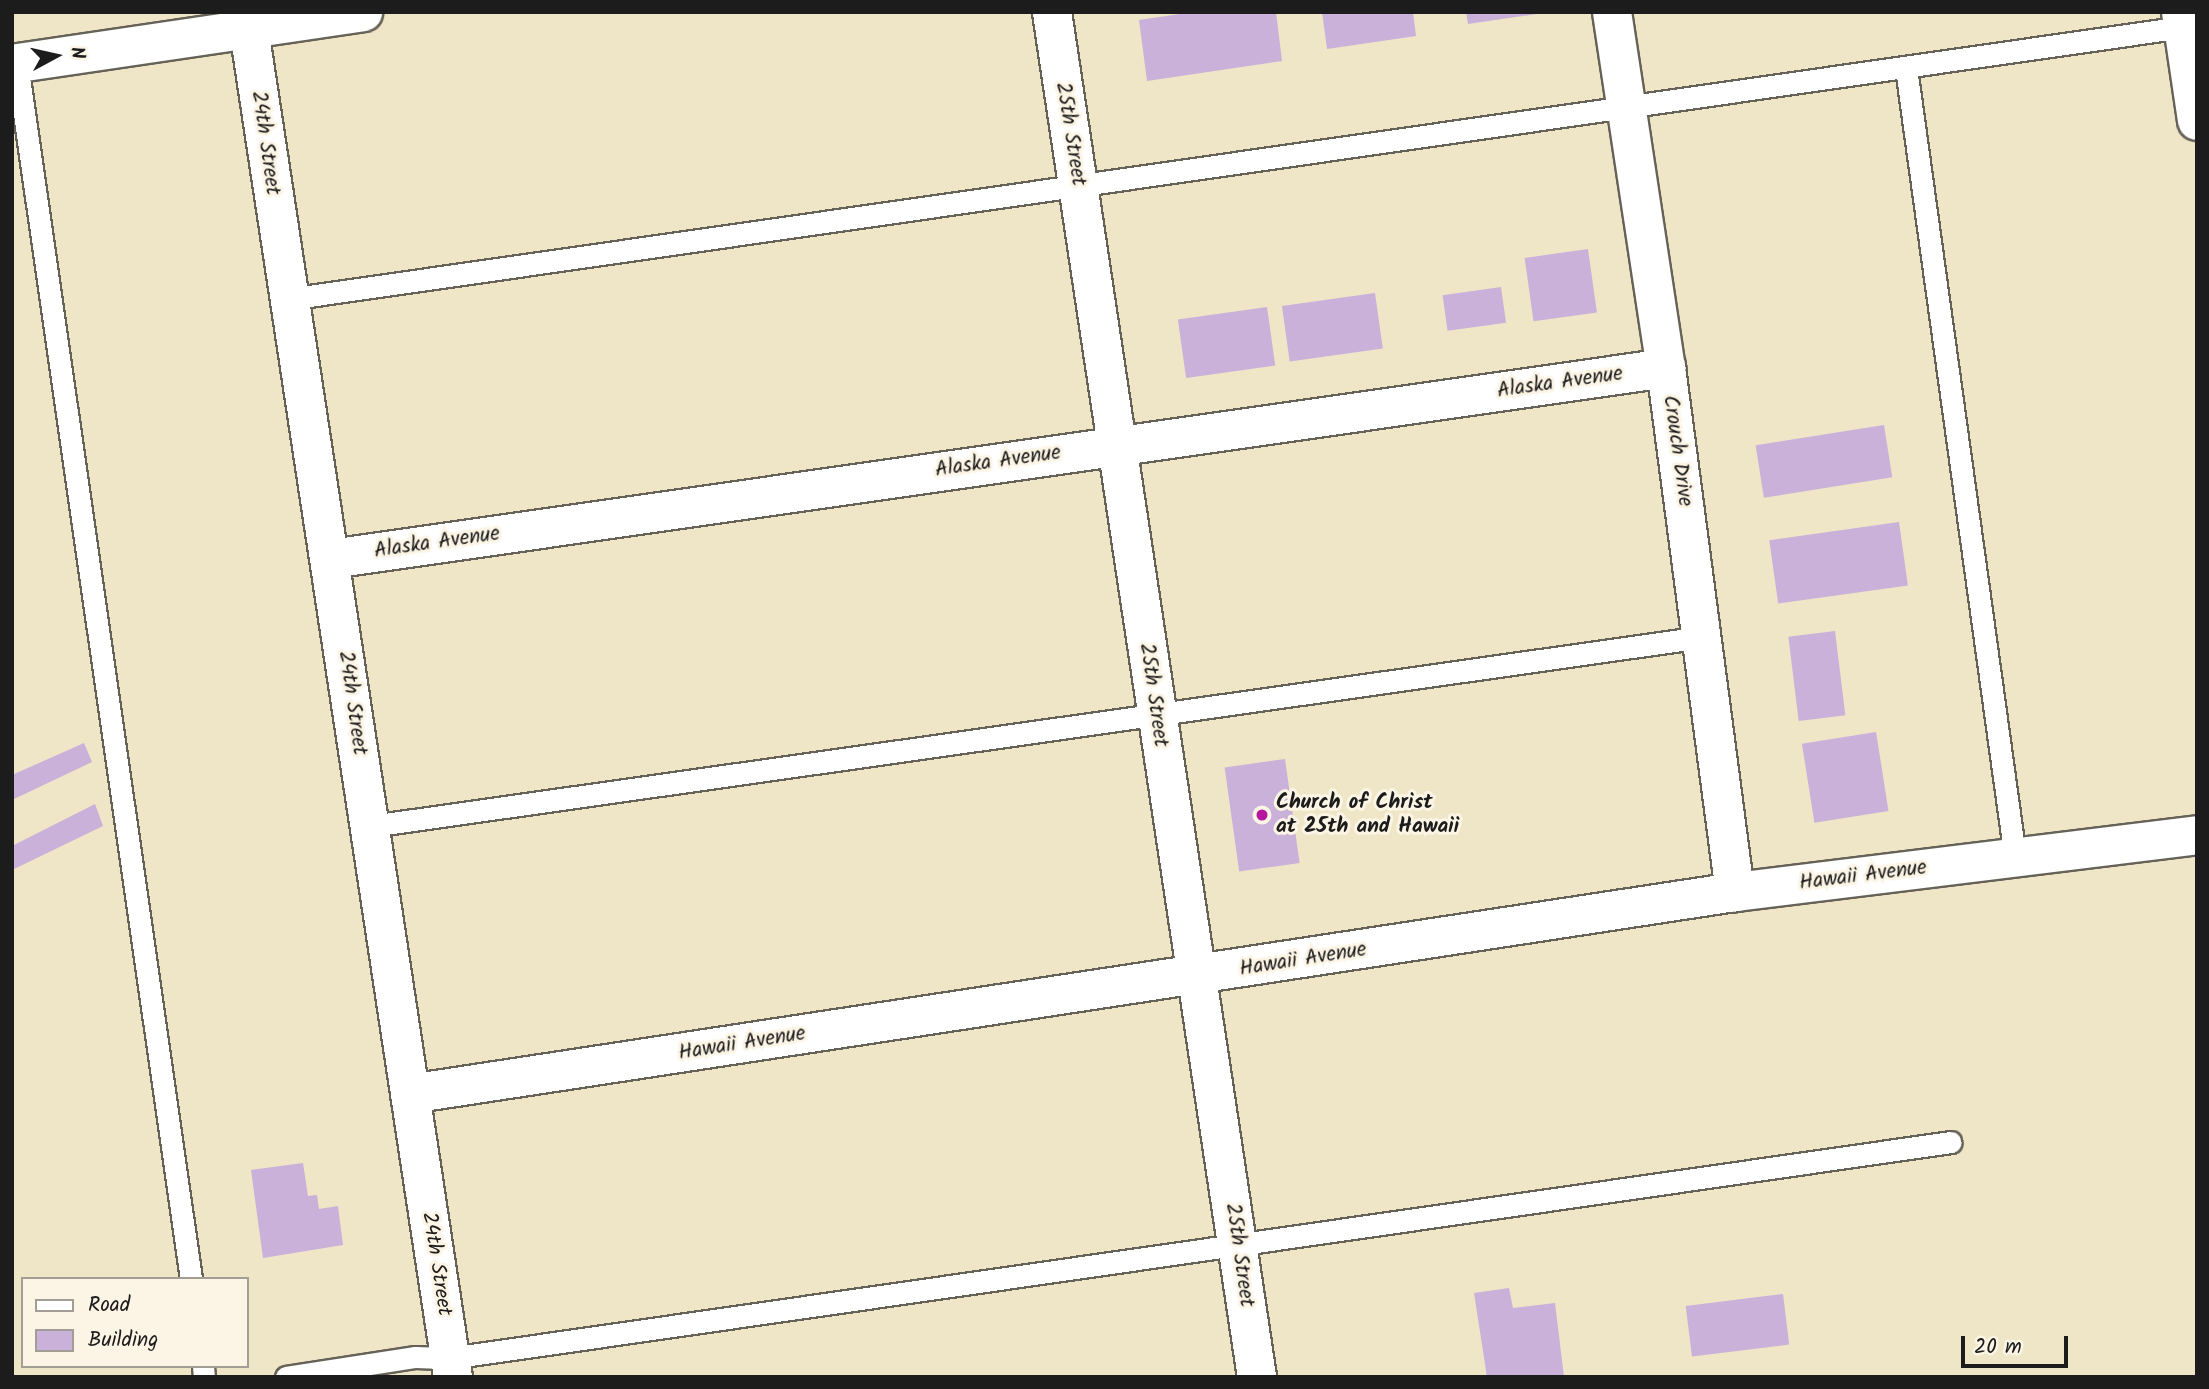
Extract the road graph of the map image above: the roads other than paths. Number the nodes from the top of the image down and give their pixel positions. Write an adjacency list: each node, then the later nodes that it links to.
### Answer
1 (363, 12): 5 (street)
2 (1052, 12): 10 (street, 25th Street)
3 (1612, 12): 8 (street, Crouch Drive)
4 (2182, 20): 7 (lane); 9 (street)
5 (249, 30): 6 (street); 11 (street, 24th Street)
6 (15, 64): 25 (lane)
7 (1906, 68): 8 (lane); 19 (lane)
8 (1626, 109): 10 (lane); 12 (street, Crouch Drive)
9 (2197, 121)
10 (1078, 186): 11 (lane); 13 (street, 25th Street)
11 (288, 299): 14 (street, 24th Street)
12 (1666, 368): 13 (street, Alaska Avenue); 15 (street, Crouch Drive)
13 (1118, 445): 14 (street, Alaska Avenue); 16 (street, 25th Street)
14 (331, 559): 17 (street, 24th Street)
15 (1702, 637): 16 (lane); 20 (street, Crouch Drive)
16 (1155, 716): 17 (lane); 21 (street, 25th Street)
17 (370, 827): 22 (street, 24th Street)
18 (2197, 835): 19 (street, Hawaii Avenue)
19 (2015, 857): 20 (street, Hawaii Avenue)
20 (1735, 892): 21 (street, Hawaii Avenue)
21 (1200, 976): 22 (street, Hawaii Avenue); 24 (street, 25th Street)
22 (410, 1094): 26 (street, 24th Street)
23 (1951, 1142): 24 (lane)
24 (1238, 1245): 26 (lane); 28 (street, 25th Street)
25 (191, 1277)
26 (451, 1367): 27 (lane)
27 (286, 1377)
28 (1257, 1377)

